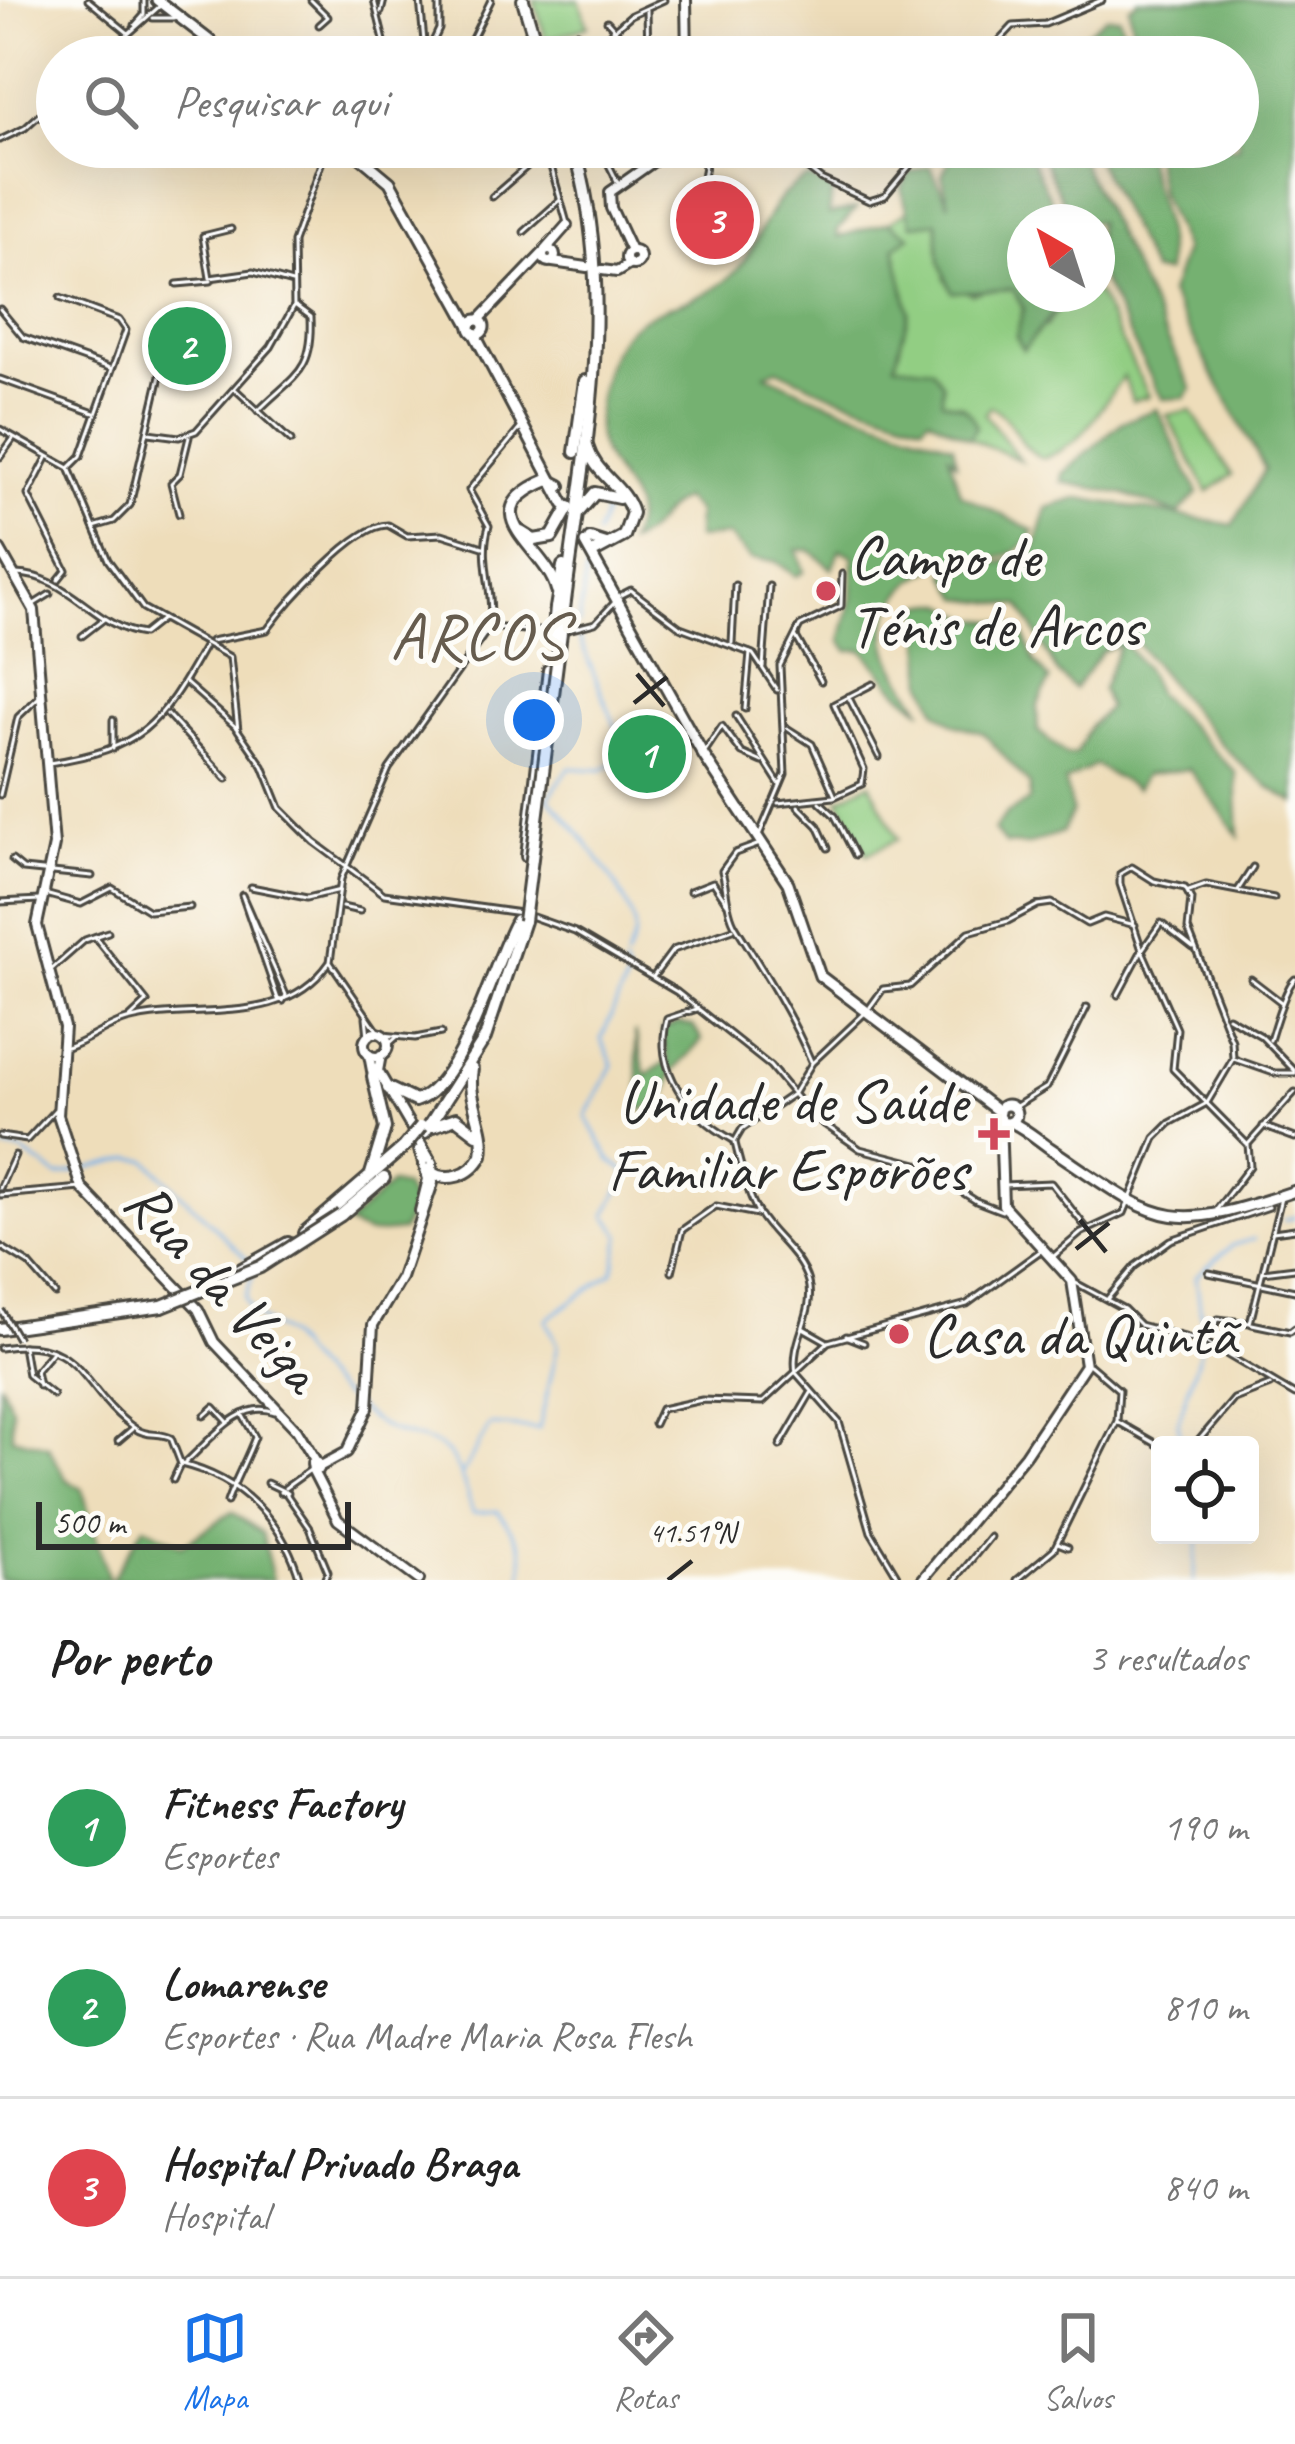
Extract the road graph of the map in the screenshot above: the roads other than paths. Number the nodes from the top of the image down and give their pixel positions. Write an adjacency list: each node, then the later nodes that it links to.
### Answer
1 (88, 0): 20 (street)
2 (144, 0): 15 (street)
3 (311, 0): 19 (street)
4 (384, 0): 13 (street); 17 (street)
5 (420, 0): 26 (street)
6 (439, 0): 27 (street)
7 (491, 0): 28 (street)
8 (526, 0): 29 (highway)
9 (664, 0): 14 (street)
10 (686, 0): 33 (main road)
11 (1102, 0): 34 (street)
12 (159, 2): 15 (street); 16 (main road)
13 (375, 2): 17 (street)
14 (647, 8): 21 (street); 32 (street)
15 (144, 18): 16 (street); 20 (street)
16 (182, 19): 24 (main road)
17 (380, 20): 25 (street)
18 (607, 21): 21 (street)
19 (319, 25)
20 (130, 32): 23 (street)
21 (610, 32): 31 (street)
22 (578, 33): 30 (street)
23 (126, 36)
24 (204, 36)
25 (383, 36)
26 (422, 36)
27 (436, 36)
28 (473, 36)
29 (537, 36)
30 (579, 36)
31 (615, 36)
32 (648, 36)
33 (687, 36)
34 (1003, 36)
35 (36, 118): 36 (street)
36 (0, 140)
37 (319, 168): 59 (street)
38 (370, 168): 66 (main road)
39 (525, 168): 50 (street)
40 (552, 168): 51 (street)
41 (578, 168): 83 (highway)
42 (580, 168): 76 (highway)
43 (610, 168): 49 (street)
44 (640, 168): 49 (main road)
45 (705, 168): 48 (street)
46 (807, 168): 47 (street)
47 (908, 168)
48 (703, 179)
49 (617, 182): 57 (main road)
50 (492, 197)
51 (561, 199): 52 (street); 54 (street)
52 (567, 225): 55 (main road)
53 (231, 229): 58 (street)
54 (524, 232)
55 (549, 256): 56 (main road); 66 (main road)
56 (587, 267)
57 (602, 271)
58 (213, 281): 59 (street); 60 (street)
59 (292, 283): 62 (street)
60 (177, 284)
61 (60, 298): 68 (street)
62 (294, 306): 70 (street); 71 (street)
63 (0, 309): 64 (street)
64 (7, 318): 65 (street); 68 (street)
65 (1, 323)
66 (477, 323): 73 (main road)
67 (163, 363): 75 (street)
68 (112, 369): 72 (street)
69 (0, 379): 72 (street)
70 (234, 389): 71 (street); 77 (street)
71 (258, 411): 79 (street)
72 (96, 414): 82 (street)
73 (524, 424): 83 (main road); 86 (street)
74 (0, 429): 78 (street)
75 (149, 433): 77 (street); 85 (street)
76 (586, 433): 83 (highway); 88 (highway)
77 (189, 436): 84 (street)
78 (14, 438): 80 (street); 81 (street)
79 (291, 441)
80 (48, 456): 82 (street); 91 (street)
81 (0, 458)
82 (69, 468): 85 (street)
83 (559, 493): 88 (main road); 88 (highway); 97 (highway); 97 (highway)
84 (178, 514)
85 (94, 527): 100 (street)
86 (483, 547): 98 (street); 105 (street)
87 (0, 550): 89 (main road)
88 (597, 550): 95 (main road)
89 (16, 574): 91 (street); 96 (main road)
90 (842, 574): 104 (street)
91 (57, 581): 99 (street)
92 (735, 585): 106 (street)
93 (769, 586): 109 (street)
94 (50, 594): 96 (street)
95 (618, 598): 101 (street); 106 (street); 123 (main road)
96 (32, 604): 114 (main road)
97 (560, 605): 154 (highway, bridge)
98 (493, 611): 101 (street); 102 (street)
99 (106, 618): 100 (street); 103 (street)
100 (164, 618): 105 (street)
101 (502, 627): 102 (street)
102 (490, 628): 139 (street)
103 (82, 636)
104 (794, 636): 110 (street); 113 (street)
105 (209, 641): 121 (street)
106 (732, 644): 108 (street)
107 (204, 647): 111 (street)
108 (750, 652): 109 (street); 116 (street)
109 (763, 668): 113 (street)
110 (821, 681)
111 (185, 682): 117 (street); 121 (street)
112 (873, 684): 115 (street)
113 (777, 690): 120 (street)
114 (41, 695): 126 (main road); 129 (street)
115 (848, 696): 124 (street); 130 (street)
116 (745, 709)
117 (166, 713): 122 (street); 127 (street)
118 (736, 716): 125 (street)
119 (113, 720): 122 (street)
120 (785, 728): 128 (street); 130 (street)
121 (238, 730): 139 (street)
122 (113, 751): 126 (street)
123 (703, 753): 125 (street); 134 (main road)
124 (879, 757)
125 (762, 762): 128 (street)
126 (47, 764): 140 (main road)
127 (227, 779)
128 (780, 784): 132 (street)
129 (0, 795)
130 (835, 796): 131 (street)
131 (818, 800): 133 (street); 136 (street)
132 (775, 802): 133 (street); 134 (street)
133 (796, 804): 135 (street)
134 (760, 839): 150 (street); 175 (main road)
135 (828, 848)
136 (855, 855)
137 (12, 860): 140 (street)
138 (1252, 867): 144 (street)
139 (347, 869): 143 (street); 167 (street)
140 (51, 870): 141 (street); 147 (main road)
141 (92, 876)
142 (251, 887): 143 (street)
143 (341, 889): 151 (street)
144 (1238, 890): 146 (street); 148 (street)
145 (690, 891): 150 (street)
146 (1189, 891): 155 (street); 162 (street)
147 (44, 897): 149 (street); 152 (street); 166 (main road)
148 (1274, 898)
149 (0, 902)
150 (728, 904): 156 (street)
151 (340, 906): 153 (street); 163 (street)
152 (190, 907)
153 (360, 910)
154 (520, 921): 189 (highway); 193 (highway); 200 (highway)
155 (1135, 925): 161 (street); 175 (street)
156 (736, 928): 167 (street); 190 (street)
157 (108, 932): 160 (street)
158 (261, 932): 159 (street); 159 (street); 164 (street)
159 (254, 935): 165 (street)
160 (95, 937): 166 (street); 178 (street)
161 (1142, 950): 162 (street); 170 (street); 196 (street)
162 (1195, 951): 177 (street)
163 (330, 962): 171 (street); 176 (street)
164 (274, 965): 165 (street); 171 (street)
165 (266, 968): 171 (street)
166 (49, 972): 185 (main road)
167 (652, 979): 174 (street)
168 (1251, 979): 172 (street)
169 (1295, 980): 172 (street)
170 (1118, 995)
171 (283, 1000): 178 (street)
172 (1283, 1003): 183 (street)
173 (1087, 1007): 198 (street)
174 (698, 1008): 195 (street); 203 (street)
175 (864, 1014): 190 (street); 198 (main road)
176 (365, 1015): 180 (street); 181 (street)
177 (1226, 1016): 183 (street); 188 (street)
178 (130, 1019): 185 (street)
179 (441, 1033): 182 (street)
180 (381, 1034): 181 (main road); 182 (street); 184 (main road)
181 (368, 1036): 186 (main road)
182 (398, 1036): 184 (street)
183 (1269, 1044): 191 (street)
184 (388, 1046): 187 (main road)
185 (62, 1048): 197 (main road)
186 (369, 1054): 187 (main road); 192 (main road)
187 (381, 1055): 193 (main road)
188 (1233, 1059): 191 (street); 196 (street)
189 (473, 1060): 200 (highway); 207 (highway)
190 (812, 1063): 195 (street)
191 (1295, 1072)
192 (374, 1077): 207 (main road); 209 (highway)
193 (388, 1088): 207 (main road)
194 (1295, 1092): 199 (street)
195 (794, 1093): 203 (street); 216 (street)
196 (1207, 1103): 204 (street); 214 (street)
197 (57, 1109): 201 (street); 210 (main road)
198 (1007, 1115): 208 (main road); 214 (main road)
199 (1263, 1126): 202 (street); 204 (street)
200 (423, 1129): 205 (highway, bridge); 207 (highway)
201 (0, 1136)
202 (1295, 1138)
203 (735, 1141): 218 (street)
204 (1248, 1145): 219 (street)
205 (405, 1150): 209 (highway); 217 (highway)
206 (15, 1155): 212 (street)
207 (435, 1173): 213 (highway); 228 (main road)
208 (1001, 1186): 216 (main road); 222 (street)
209 (363, 1187): 217 (highway)
210 (82, 1188): 212 (street); 256 (main road, Rua da Veiga)
211 (1295, 1191): 215 (main road)
212 (0, 1192)
213 (431, 1193): 228 (main road)
214 (1132, 1205): 220 (main road); 222 (street)
215 (1270, 1206): 219 (main road); 223 (street); 224 (street)
216 (1005, 1211): 226 (main road)
217 (339, 1212): 242 (highway, bridge)
218 (758, 1213): 232 (street); 243 (street)
219 (1216, 1216): 220 (main road)
220 (1192, 1220): 224 (street)
221 (1295, 1229): 223 (street)
222 (1088, 1230): 230 (street)
223 (1270, 1232): 233 (street)
224 (1190, 1234): 239 (street)
225 (0, 1246): 227 (street)
226 (1044, 1248): 230 (main road); 245 (street)
227 (7, 1251): 229 (street); 238 (street)
228 (409, 1254): 275 (main road)
229 (0, 1255)
230 (1052, 1257): 235 (main road)
231 (1295, 1268): 233 (street)
232 (672, 1272)
233 (1261, 1272): 236 (street)
234 (1209, 1273): 236 (street)
235 (1072, 1281): 239 (street); 252 (main road)
236 (1258, 1283): 237 (street); 241 (street)
237 (1295, 1291)
238 (55, 1294)
239 (1106, 1299): 247 (street)
240 (0, 1309): 249 (street, bridge)
241 (1250, 1324): 244 (street); 247 (street)
242 (0, 1326)
243 (802, 1327): 246 (street); 253 (street)
244 (1295, 1328)
245 (844, 1335): 246 (street); 248 (street)
246 (828, 1342): 253 (street)
247 (1204, 1342): 254 (street)
248 (863, 1343)
249 (23, 1344): 250 (street); 251 (street); 255 (street)
250 (0, 1348)
251 (53, 1351): 255 (street); 269 (street)
252 (1085, 1360): 266 (street); 288 (main road)
253 (796, 1373): 257 (street); 262 (street)
254 (1274, 1385): 259 (street); 270 (street)
255 (39, 1388): 258 (street)
256 (260, 1391): 261 (street); 263 (main road, Rua da Veiga)
257 (811, 1393): 273 (street); 287 (street)
258 (52, 1395)
259 (1295, 1395)
260 (654, 1406): 262 (street)
261 (258, 1407): 263 (street); 264 (street)
262 (661, 1409): 268 (street)
263 (281, 1413): 275 (main road, Rua da Veiga)
264 (242, 1414): 267 (street); 277 (street)
265 (204, 1416): 267 (street)
266 (1117, 1421): 272 (street); 282 (street)
267 (228, 1422): 274 (street)
268 (654, 1424)
269 (133, 1427): 271 (street); 274 (street)
270 (1203, 1436)
271 (118, 1441)
272 (1151, 1441)
273 (780, 1446)
274 (182, 1464): 276 (street); 277 (street)
275 (317, 1465): 279 (street); 286 (main road)
276 (173, 1480)
277 (234, 1481): 280 (street); 284 (street)
278 (267, 1483): 279 (street)
279 (284, 1492): 285 (street)
280 (227, 1502)
281 (991, 1537): 289 (street)
282 (1056, 1544): 283 (street); 290 (street)
283 (1068, 1546)
284 (300, 1580)
285 (324, 1580)
286 (419, 1580)
287 (900, 1580)
288 (922, 1580)
289 (955, 1580)
290 (1017, 1580)

